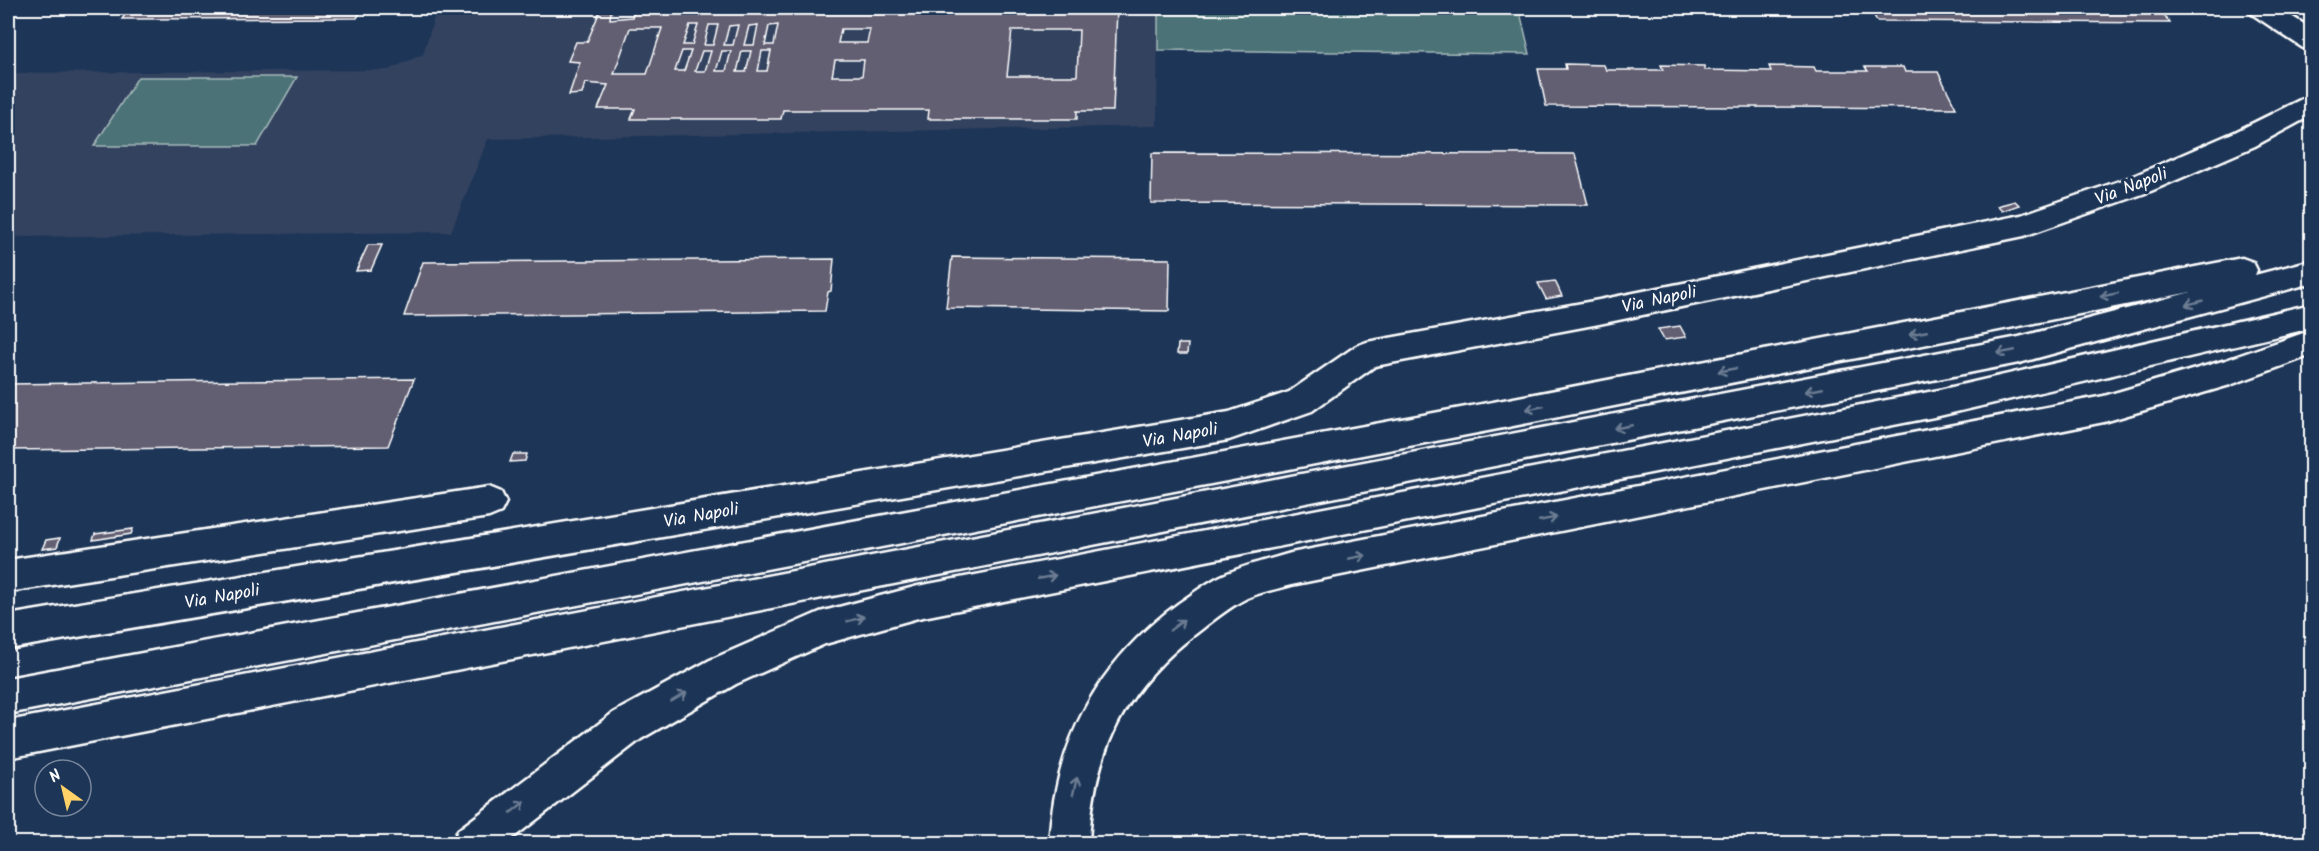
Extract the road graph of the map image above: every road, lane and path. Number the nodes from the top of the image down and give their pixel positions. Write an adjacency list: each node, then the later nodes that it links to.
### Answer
1 (2261, 8): 2 (main road)
2 (2312, 42)
3 (2312, 103): 10 (main road, Via Napoli)
4 (2312, 258): 11 (main road, one-way to 11)
5 (2312, 271): 12 (main road, one-way to 12)
6 (2312, 316): 13 (main road, one-way to 6)
7 (2312, 342): 14 (main road, one-way to 7)
8 (489, 502): 9 (main road)
9 (8, 576)
10 (8, 632)
11 (8, 696)
12 (8, 740)
13 (472, 843)
14 (1069, 843)

